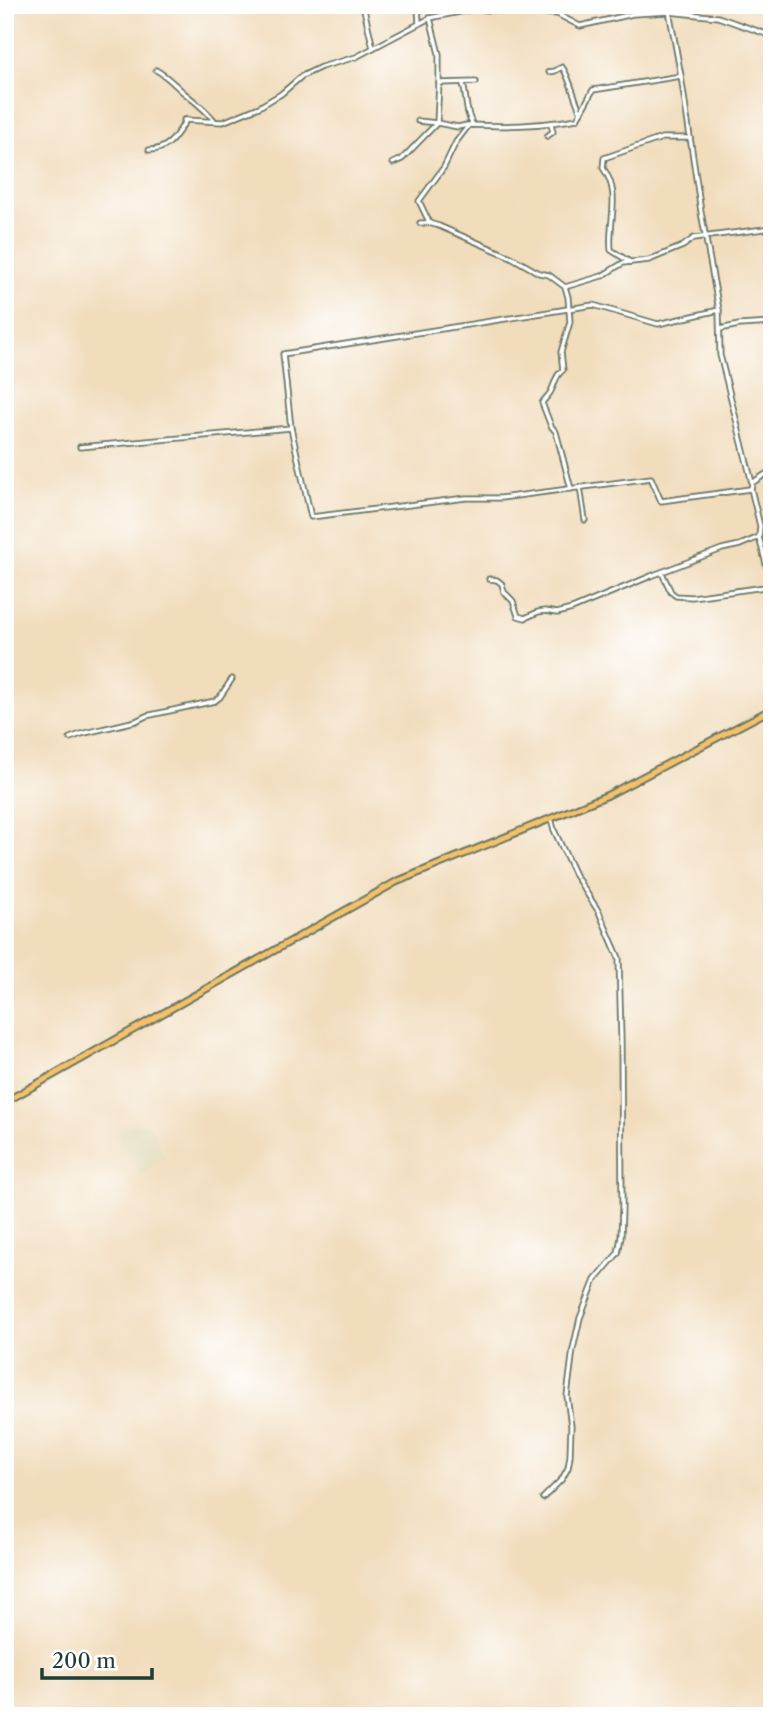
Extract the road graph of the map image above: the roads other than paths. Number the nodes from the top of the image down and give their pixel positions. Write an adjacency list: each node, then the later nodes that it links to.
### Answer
1 (363, 5): 8 (street)
2 (418, 5): 6 (street)
3 (668, 5): 4 (street)
4 (669, 12): 5 (street); 7 (street); 11 (street)
5 (430, 19): 6 (street); 13 (street)
6 (419, 24): 8 (street)
7 (772, 36)
8 (373, 48): 16 (street)
9 (156, 70): 16 (street)
10 (549, 72): 15 (street)
11 (681, 76): 15 (street); 22 (street)
12 (476, 82): 14 (street)
13 (439, 83): 14 (street); 18 (street)
14 (463, 83): 20 (street)
15 (581, 113): 19 (street)
16 (216, 121): 23 (street)
17 (418, 121): 18 (street)
18 (437, 123): 20 (street); 24 (street)
19 (551, 124): 20 (street); 21 (street)
20 (471, 125): 26 (street)
21 (547, 135)
22 (690, 138): 28 (street); 29 (street)
23 (149, 150)
24 (393, 163)
25 (420, 223): 26 (street)
26 (429, 223): 30 (street)
27 (772, 228): 28 (street)
28 (705, 236): 29 (street); 32 (street)
29 (630, 262): 30 (street)
30 (565, 287): 31 (street)
31 (569, 309): 32 (street); 35 (street); 40 (street)
32 (719, 310): 34 (street)
33 (772, 323): 34 (street)
34 (720, 328): 38 (street)
35 (291, 428): 36 (street); 40 (street)
36 (80, 447)
37 (772, 470): 38 (street)
38 (752, 483): 41 (street)
39 (580, 487): 40 (street); 41 (street); 42 (street)
40 (570, 489)
41 (751, 489): 43 (street)
42 (585, 520)
43 (759, 537): 44 (street); 46 (street)
44 (662, 572): 45 (street); 46 (street)
45 (489, 579)
46 (772, 587)
47 (232, 679): 49 (street)
48 (772, 709): 50 (main road)
49 (70, 738)
50 (551, 818): 51 (main road); 52 (street)
51 (5, 1102)
52 (543, 1498)

